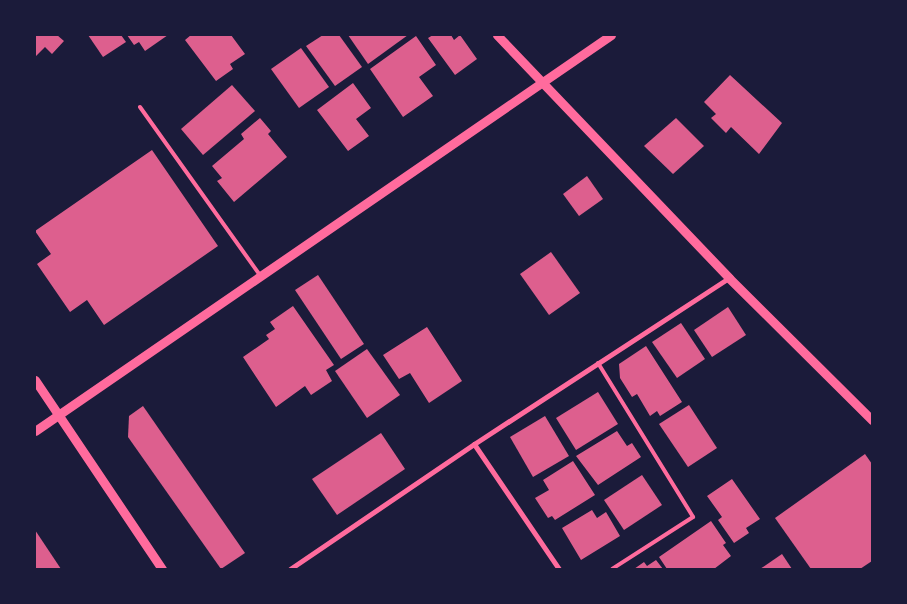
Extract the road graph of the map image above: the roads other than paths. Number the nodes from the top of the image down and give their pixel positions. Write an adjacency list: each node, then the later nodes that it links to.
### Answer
1 (497, 35): 3 (street)
2 (611, 35): 3 (street)
3 (544, 81): 5 (street); 6 (street)
4 (140, 107): 5 (lane)
5 (260, 275): 9 (street)
6 (729, 278): 7 (street); 10 (street)
7 (598, 363): 12 (street); 16 (lane)
8 (35, 380): 9 (street)
9 (58, 415): 11 (street); 13 (street)
10 (872, 420)
11 (35, 431)
12 (474, 444): 14 (street); 15 (street)
13 (162, 569)
14 (290, 569)
15 (559, 569)
16 (612, 569)

